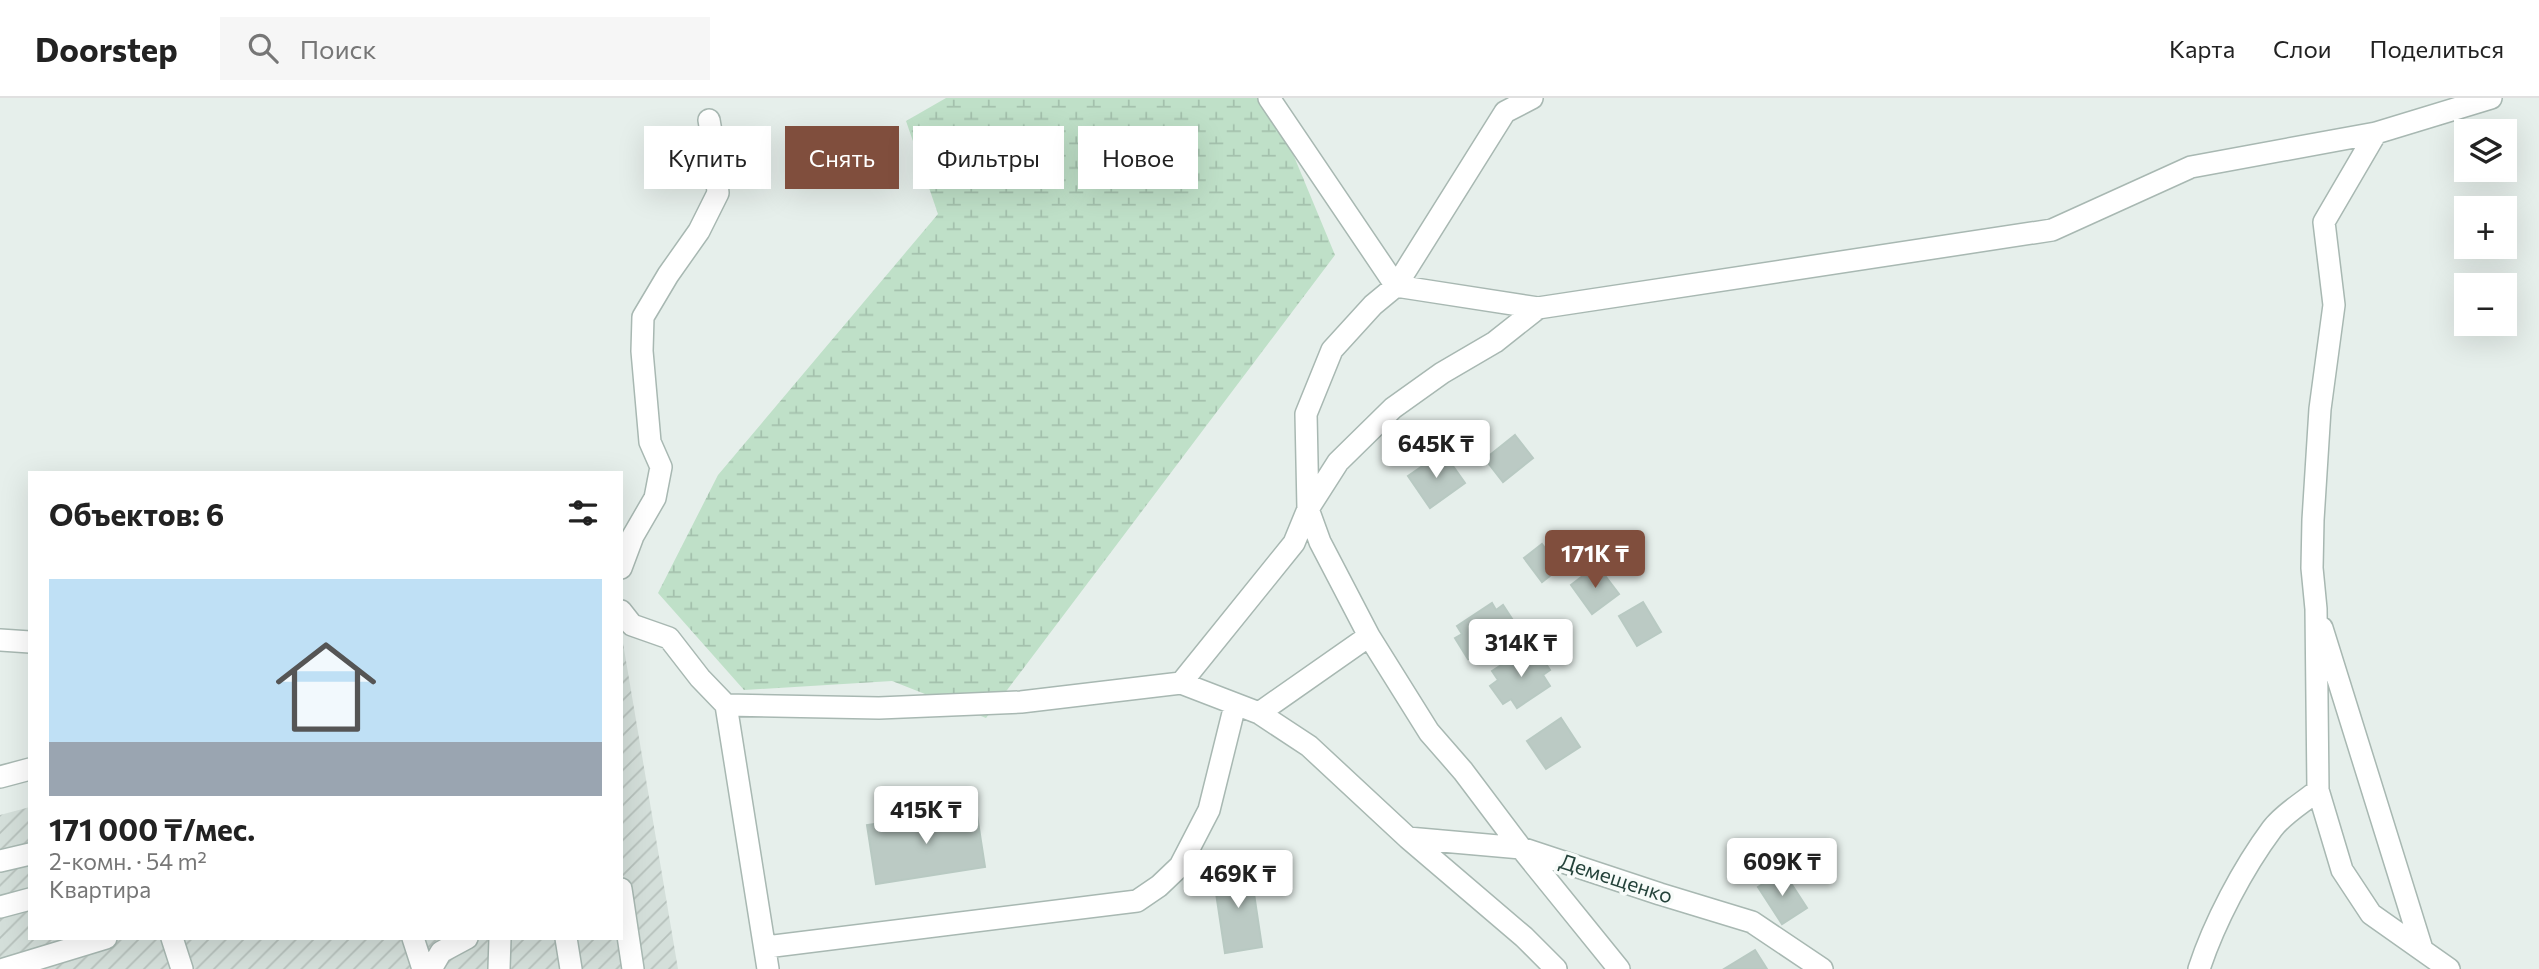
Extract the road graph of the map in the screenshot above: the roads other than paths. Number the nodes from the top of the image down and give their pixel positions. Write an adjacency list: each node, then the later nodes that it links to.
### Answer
1 (1269, 98): 7 (street)
2 (1532, 98): 4 (street)
3 (2491, 98): 6 (street)
4 (1498, 105): 7 (street)
5 (709, 120): 10 (street)
6 (2376, 133): 8 (street); 11 (street)
7 (1396, 286): 8 (street); 9 (street)
8 (1538, 308): 9 (street)
9 (1308, 509): 13 (street); 16 (street)
10 (623, 563)
11 (2316, 609): 22 (street); 37 (street)
12 (625, 621): 17 (street)
13 (1369, 636): 19 (street); 24 (street)
14 (0, 640): 15 (street)
15 (28, 642)
16 (1181, 683): 17 (street); 18 (street)
17 (726, 705): 36 (street)
18 (1235, 705): 19 (street); 36 (street)
19 (1259, 713): 23 (street)
20 (28, 769): 21 (street)
21 (0, 776)
22 (2318, 790): 37 (street); 49 (street)
23 (1408, 838): 24 (street, Демещенко); 46 (street)
24 (1521, 848): 47 (street); 48 (street, Демещенко)
25 (28, 854): 26 (street)
26 (0, 861)
27 (28, 900): 29 (street)
28 (623, 902): 44 (street)
29 (0, 907)
30 (99, 940): 38 (street)
31 (173, 940): 39 (street)
32 (414, 940): 40 (street)
33 (463, 940): 41 (street)
34 (500, 940): 42 (street)
35 (566, 940): 43 (street)
36 (766, 947): 45 (street)
37 (2423, 949): 50 (street)
38 (4, 969)
39 (181, 969)
40 (423, 969)
41 (431, 969)
42 (499, 969)
43 (571, 969)
44 (633, 969)
45 (768, 969)
46 (1556, 969)
47 (1619, 969)
48 (1822, 969)
49 (2199, 969)
50 (2449, 969)

